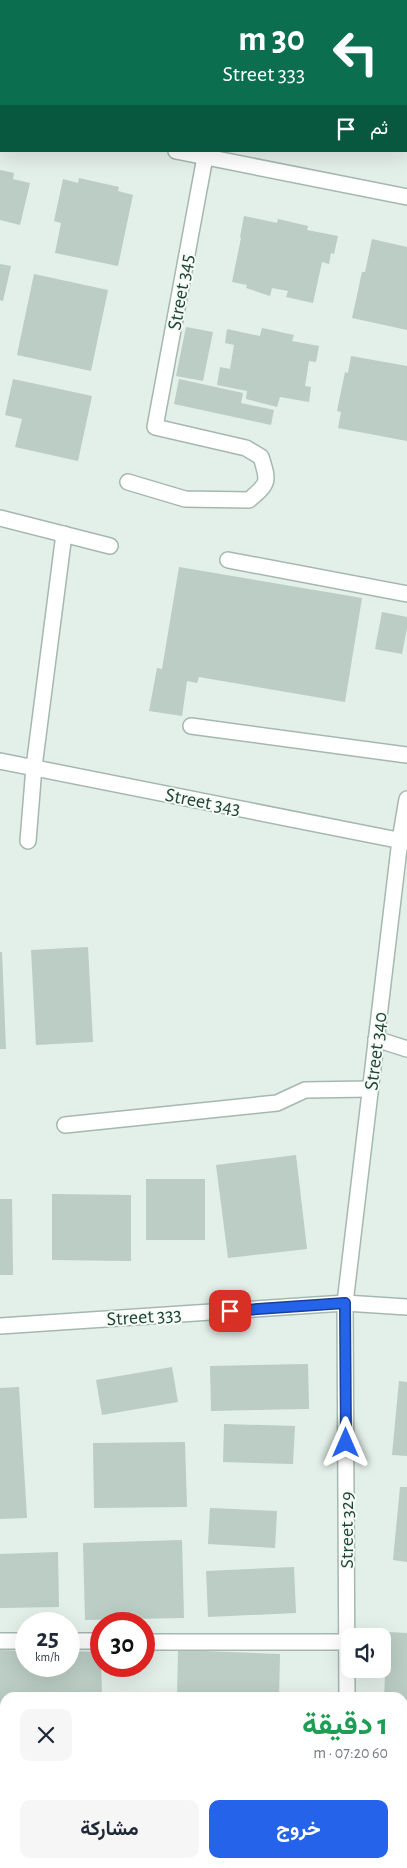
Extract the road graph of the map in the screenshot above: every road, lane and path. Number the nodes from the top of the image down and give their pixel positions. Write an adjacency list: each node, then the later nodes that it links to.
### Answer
1 (181, 152): 2 (street)
2 (205, 157): 3 (street); 4 (street, Street 345)
3 (407, 198)
4 (128, 482)
5 (0, 518): 6 (street)
6 (64, 534): 7 (street); 13 (street)
7 (110, 546)
8 (228, 560): 9 (street)
9 (407, 594)
10 (191, 726): 11 (street)
11 (407, 755)
12 (0, 761): 13 (street, Street 343)
13 (34, 768): 15 (street); 16 (street, Street 343)
14 (407, 799): 16 (street, Street 340)
15 (28, 841)
16 (403, 841): 17 (street, Street 340)
17 (376, 1040): 18 (street); 19 (street, Street 340)
18 (407, 1049)
19 (370, 1089): 20 (street); 21 (street, Street 340)
20 (65, 1125)
21 (345, 1303): 22 (street, Street 333); 23 (street, Street 333); 24 (street, Street 329)
22 (407, 1307)
23 (0, 1326)
24 (346, 1628)
25 (0, 1641): 26 (street)
26 (15, 1641)
27 (155, 1642): 28 (street)
28 (341, 1642)
29 (347, 1678): 30 (street, Street 329)
30 (347, 1692)

